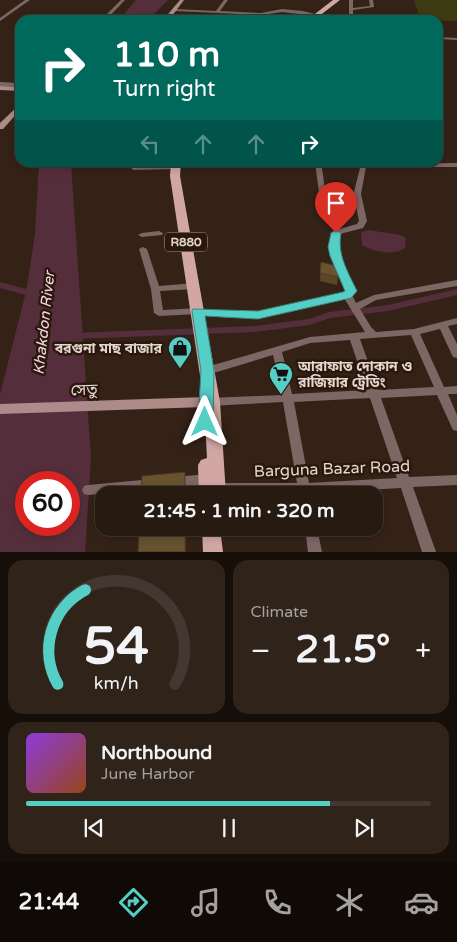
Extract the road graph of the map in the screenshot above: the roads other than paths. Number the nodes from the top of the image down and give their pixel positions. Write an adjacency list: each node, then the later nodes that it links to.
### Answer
1 (28, 0): 15 (street)
2 (122, 0): 11 (street)
3 (182, 0): 9 (street)
4 (226, 0): 10 (street)
5 (337, 0): 13 (main road)
6 (351, 0): 8 (street)
7 (371, 0): 8 (street)
8 (352, 9): 14 (street)
9 (174, 10): 10 (street); 12 (street)
10 (218, 11): 13 (street)
11 (108, 15)
12 (170, 15)
13 (317, 15)
14 (351, 15)
15 (0, 20)
16 (443, 38): 17 (street)
17 (457, 39)
18 (0, 86): 19 (street)
19 (15, 87)
20 (15, 111): 21 (street)
21 (0, 127)
22 (443, 166): 23 (street)
23 (457, 166)
24 (133, 167): 25 (street)
25 (148, 167)
26 (175, 167): 34 (main road, R880)
27 (319, 167): 29 (street)
28 (362, 167): 29 (street)
29 (356, 194): 36 (street)
30 (159, 234): 31 (street)
31 (142, 235)
32 (143, 250): 35 (street)
33 (457, 284): 37 (street)
34 (194, 286): 35 (street); 38 (main road, R880)
35 (155, 289): 38 (street)
36 (347, 295): 37 (street); 38 (street)
37 (356, 307): 41 (street)
38 (198, 316): 46 (main road, R880)
39 (457, 321): 40 (street)
40 (443, 326): 42 (street); 45 (street)
41 (370, 332): 42 (street); 43 (street)
42 (414, 332): 48 (street)
43 (354, 337): 44 (street); 49 (street)
44 (277, 350): 46 (street); 50 (street)
45 (457, 356)
46 (206, 363): 51 (main road, R880)
47 (457, 390): 48 (street)
48 (441, 391): 49 (street); 53 (street)
49 (373, 394): 50 (street); 55 (street)
50 (288, 398): 51 (street); 57 (street)
51 (208, 402): 52 (street, সেতু); 56 (main road, R880)
52 (0, 409)
53 (457, 427)
54 (457, 480): 55 (street, Barguna Bazar Road)
55 (405, 483): 58 (street, Barguna Bazar Road); 67 (street)
56 (211, 486)
57 (303, 486)
58 (367, 486)
59 (88, 490): 60 (street, Barguna Bazar Road)
60 (95, 490)
61 (212, 536): 64 (main road)
62 (220, 536): 65 (main road)
63 (312, 536): 66 (street)
64 (213, 552)
65 (221, 552)
66 (315, 552)
67 (429, 552)

